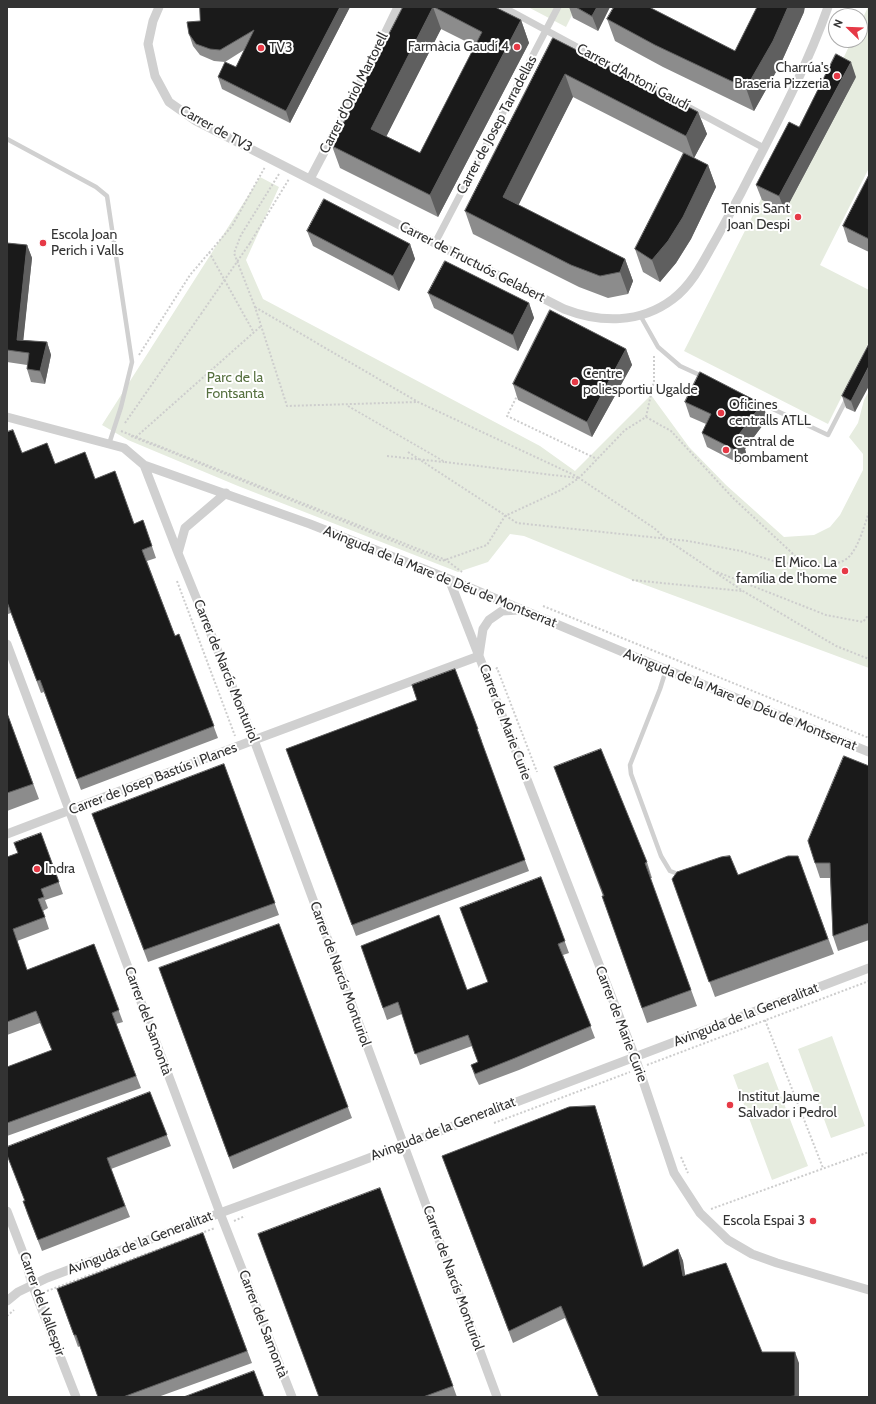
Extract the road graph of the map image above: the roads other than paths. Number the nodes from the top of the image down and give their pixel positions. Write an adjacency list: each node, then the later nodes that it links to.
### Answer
1 (159, 7): 9 (street, Carrer de TV3)
2 (398, 7): 9 (street, Carrer d'Oriol Martorell)
3 (503, 7): 6 (street, Carrer d'Antoni Gaudí)
4 (558, 7): 6 (street, Carrer de Josep Tarradellas)
5 (828, 7): 8 (street, Carrer de Fructuós Gelabert)
6 (546, 30): 8 (street, Carrer d'Antoni Gaudí); 10 (street, Carrer de Josep Tarradellas)
7 (7, 139): 16 (lane)
8 (764, 148): 11 (street, Carrer de Fructuós Gelabert)
9 (310, 179): 10 (street, Carrer de Fructuós Gelabert)
10 (435, 243): 11 (street, Carrer de Fructuós Gelabert)
11 (640, 315): 12 (lane)
12 (708, 379)
13 (848, 394): 14 (lane)
14 (750, 399)
15 (7, 417): 16 (street, Avinguda de la Mare de Déu de Montserrat)
16 (109, 444): 17 (street, Avinguda de la Mare de Déu de Montserrat)
17 (144, 465): 18 (street, Avinguda de la Mare de Déu de Montserrat); 19 (street, Carrer de Narcís Monturiol)
18 (226, 493): 19 (street); 20 (street, Avinguda de la Mare de Déu de Montserrat)
19 (178, 553): 25 (street, Carrer de Narcís Monturiol)
20 (449, 579): 21 (street, Avinguda de la Mare de Déu de Montserrat); 23 (street, Carrer de Marie Curie)
21 (520, 610): 23 (street, Carrer de Marie Curie); 24 (street, Avinguda de la Mare de Déu de Montserrat)
22 (7, 644): 27 (street, Carrer del Samontà)
23 (479, 656): 25 (street, Carrer de Josep Bastús i Planes); 31 (street, Carrer de Marie Curie)
24 (666, 670): 26 (street, Avinguda de la Mare de Déu de Montserrat); 29 (lane)
25 (254, 740): 27 (street, Carrer de Josep Bastús i Planes); 32 (street, Carrer de Narcís Monturiol)
26 (869, 752)
27 (70, 811): 28 (street, Carrer de Josep Bastús i Planes); 34 (street, Carrer del Samontà)
28 (7, 834)
29 (685, 875)
30 (869, 968): 31 (street, Avinguda de la Generalitat)
31 (635, 1056): 32 (street, Avinguda de la Generalitat); 36 (street, Carrer de Marie Curie)
32 (403, 1144): 34 (street, Avinguda de la Generalitat); 42 (street, Carrer de Narcís Monturiol)
33 (7, 1211): 35 (street, Carrer del Vallespir)
34 (220, 1213): 35 (street, Avinguda de la Generalitat); 41 (street, Carrer del Samontà)
35 (32, 1284): 37 (street, Avinguda de la Generalitat); 40 (street, Carrer del Vallespir)
36 (869, 1290)
37 (18, 1292): 38 (street, Avinguda de la Generalitat); 39 (street, Avinguda de la Generalitat)
38 (7, 1295)
39 (7, 1301)
40 (76, 1397)
41 (292, 1397)
42 (497, 1397)

